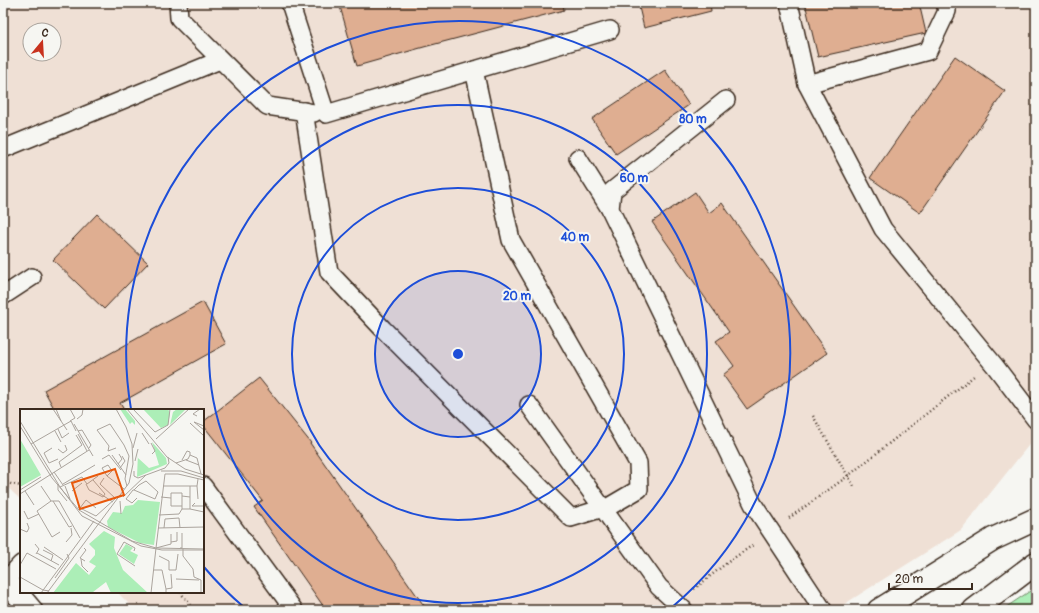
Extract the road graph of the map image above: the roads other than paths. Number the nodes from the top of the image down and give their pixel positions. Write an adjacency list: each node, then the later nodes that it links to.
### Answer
1 (178, 3): 6 (lane)
2 (290, 3): 11 (lane)
3 (789, 3): 8 (lane)
4 (945, 3): 8 (lane)
5 (610, 30): 7 (lane)
6 (220, 60): 10 (lane); 12 (lane)
7 (474, 70): 11 (lane); 20 (lane)
8 (807, 84): 18 (lane)
9 (726, 100): 14 (lane)
10 (304, 111): 11 (lane); 20 (lane)
11 (326, 114)
12 (3, 149)
13 (578, 158): 14 (lane)
14 (610, 209): 28 (lane)
15 (32, 277): 16 (lane)
16 (3, 296)
17 (529, 405): 20 (lane)
18 (1036, 420)
19 (204, 487): 27 (lane)
20 (603, 508): 25 (lane)
21 (1036, 519): 29 (main road)
22 (1036, 563): 30 (main road)
23 (20, 565): 24 (lane)
24 (4, 579): 26 (main road)
25 (680, 606)
26 (31, 610)
27 (294, 610)
28 (823, 610)
29 (879, 610)
30 (974, 610)

